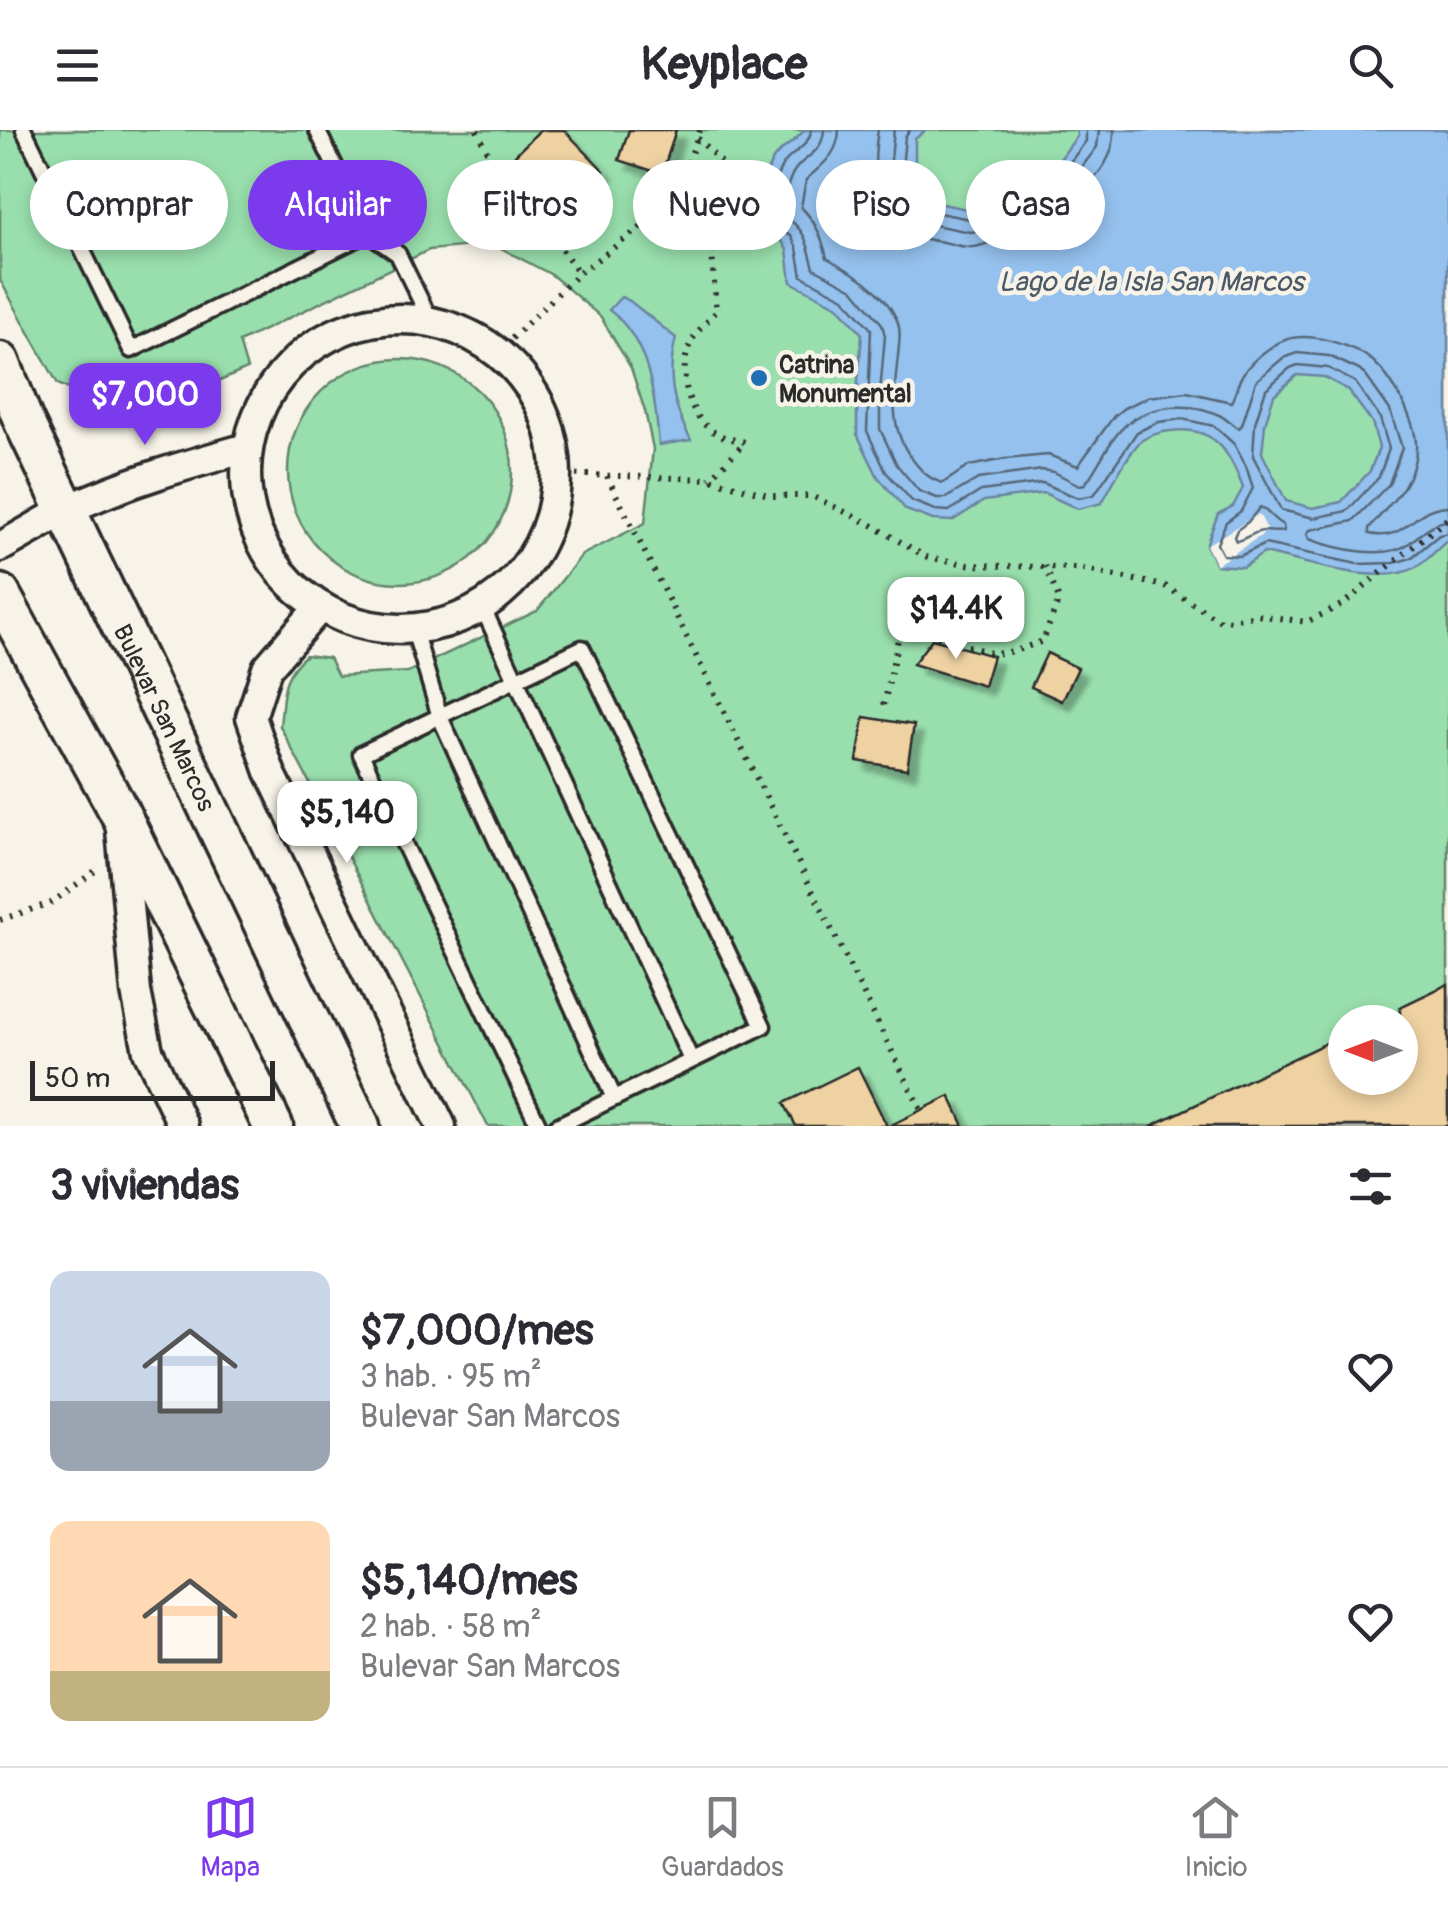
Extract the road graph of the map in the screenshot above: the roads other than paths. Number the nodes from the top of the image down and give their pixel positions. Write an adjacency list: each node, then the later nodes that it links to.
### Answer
1 (24, 130): 4 (lane)
2 (318, 130): 3 (lane)
3 (333, 160)
4 (334, 250)
5 (392, 250): 6 (lane)
6 (430, 320): 8 (street); 12 (street)
7 (0, 362): 9 (street, Bulevar San Marcos)
8 (246, 448): 9 (street); 13 (street)
9 (66, 510): 10 (street); 22 (street, Bulevar San Marcos)
10 (0, 548)
11 (0, 594): 17 (street)
12 (482, 606): 14 (street); 15 (lane)
13 (320, 608): 14 (street); 23 (street)
14 (414, 630): 16 (lane)
15 (516, 680): 16 (lane); 18 (lane); 18 (lane)
16 (440, 717): 19 (lane); 24 (lane)
17 (122, 832): 20 (street); 21 (street)
18 (692, 1060): 19 (lane)
19 (614, 1098): 25 (lane)
20 (183, 1126)
21 (273, 1126)
22 (360, 1126)
23 (441, 1126)
24 (539, 1126)
25 (556, 1126)

